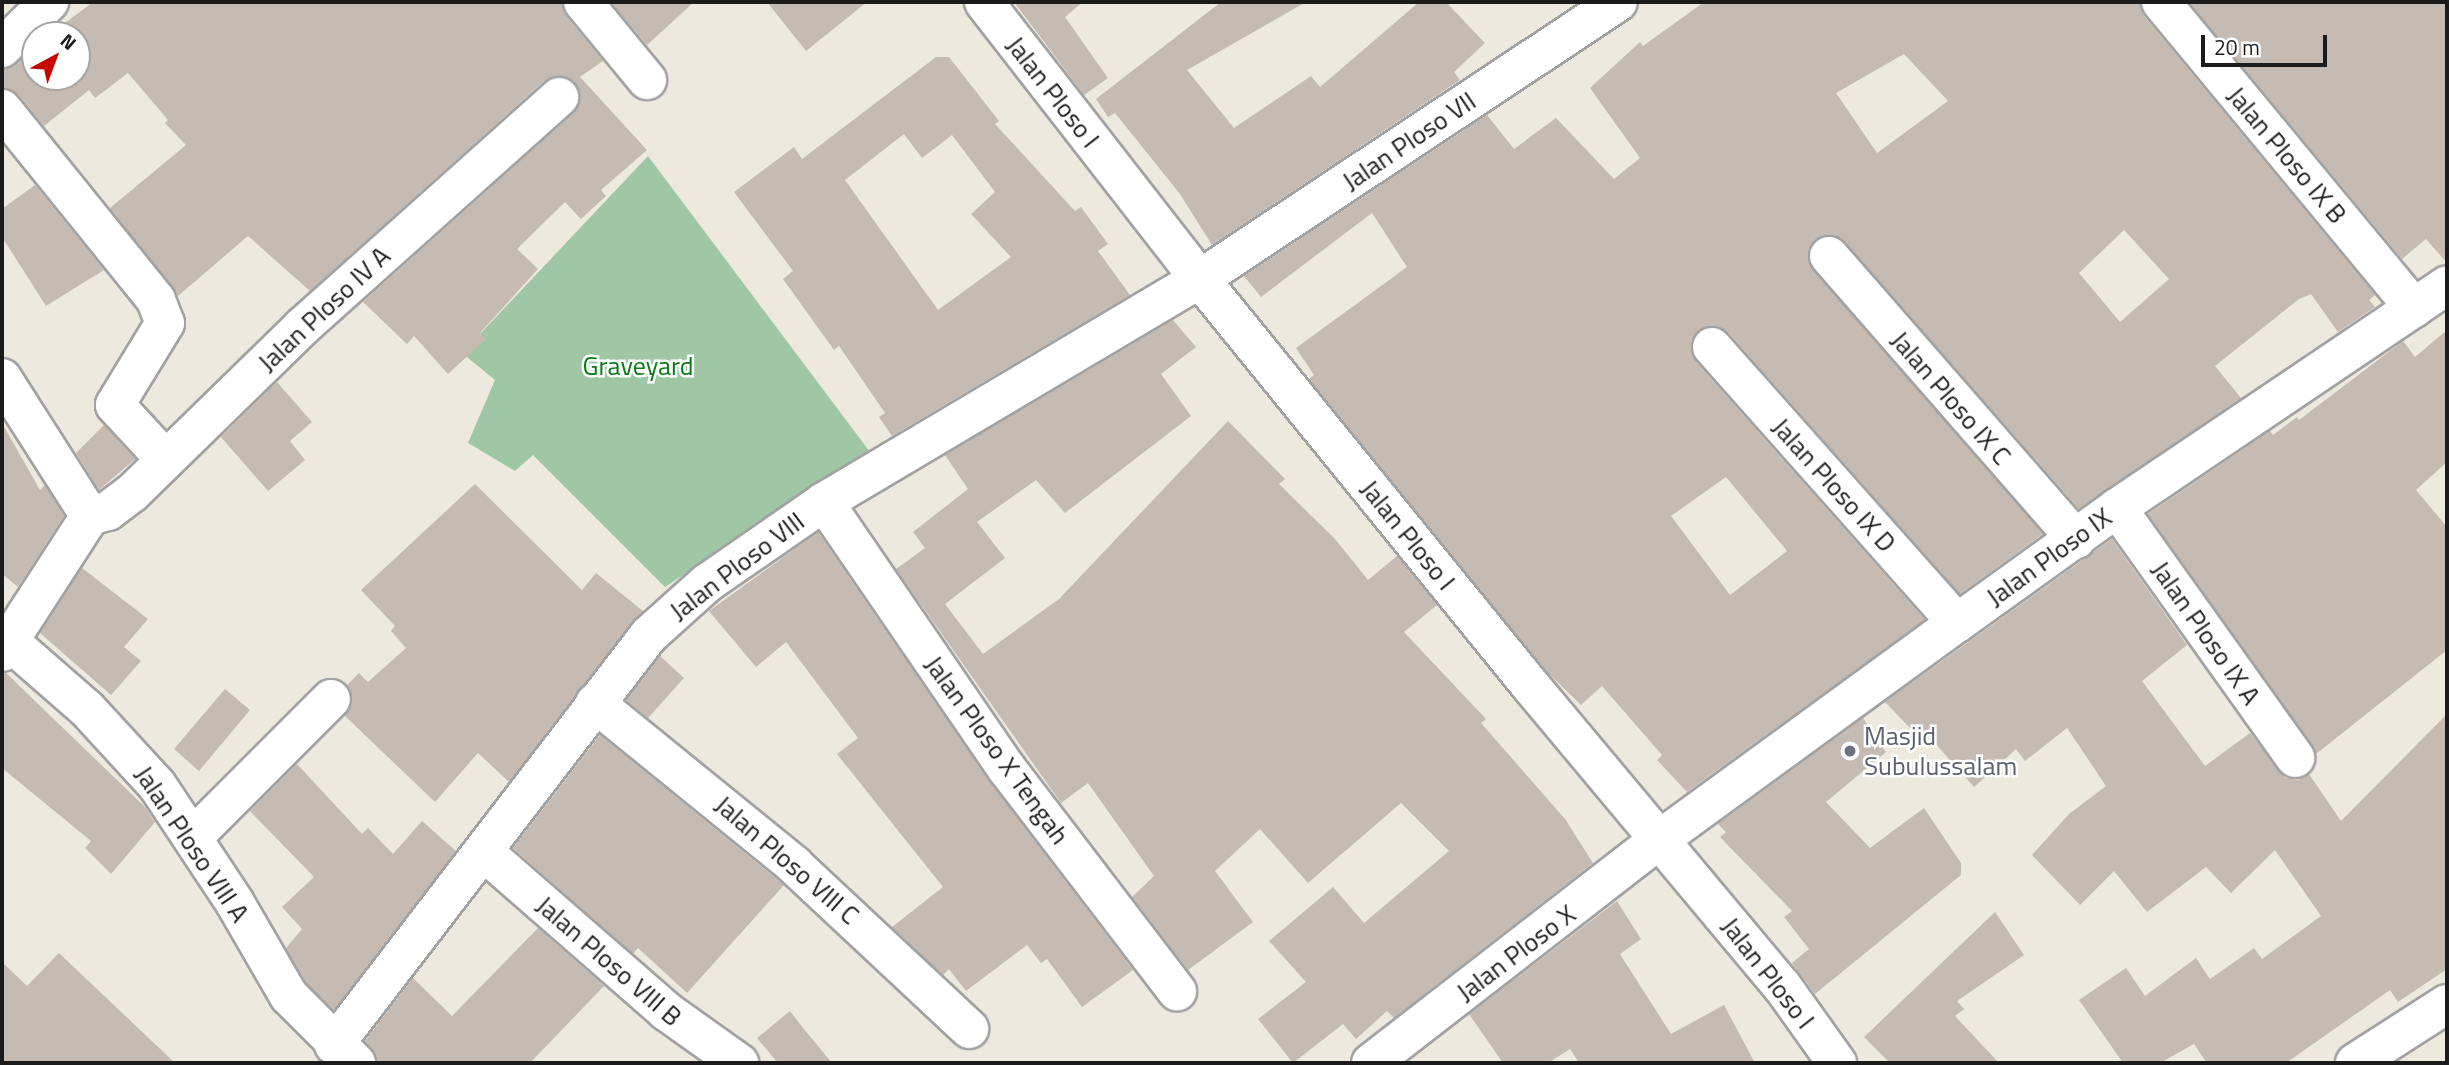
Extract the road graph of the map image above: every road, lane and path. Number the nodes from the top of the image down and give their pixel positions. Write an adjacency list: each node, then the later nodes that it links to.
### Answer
1 (49, 2): 6 (street)
2 (583, 2): 7 (street)
3 (984, 2): 11 (street, Jalan Ploso I)
4 (1618, 2): 11 (street, Jalan Ploso VII)
5 (2161, 2): 13 (street, Jalan Ploso IX B)
6 (2, 48)
7 (648, 80)
8 (559, 97): 16 (street, Jalan Ploso IV A)
9 (2, 109): 16 (street)
10 (1829, 256): 20 (street, Jalan Ploso IX C)
11 (1200, 279): 17 (street, Jalan Ploso VIII); 27 (street, Jalan Ploso I)
12 (2447, 285): 13 (street, Jalan Ploso IX)
13 (2414, 308): 18 (street, Jalan Ploso IX)
14 (1712, 347): 21 (street, Jalan Ploso IX D)
15 (2, 378): 19 (street)
16 (165, 459): 19 (street, Jalan Ploso IV A)
17 (824, 502): 24 (street, Jalan Ploso VIII); 29 (street, Jalan Ploso X Tengah)
18 (2117, 508): 20 (street, Jalan Ploso IX); 25 (street, Jalan Ploso IX A)
19 (90, 516): 22 (street)
20 (2076, 539): 21 (street, Jalan Ploso IX)
21 (1957, 623): 27 (street, Jalan Ploso IX)
22 (5, 647): 26 (street, Jalan Ploso VIII A)
23 (331, 699): 26 (street)
24 (596, 703): 28 (street, Jalan Ploso VIII); 31 (street, Jalan Ploso VIII C)
25 (2295, 758)
26 (193, 836): 32 (street, Jalan Ploso VIII A)
27 (1659, 840): 34 (street, Jalan Ploso X); 35 (street, Jalan Ploso I)
28 (484, 852): 32 (street, Jalan Ploso VIII); 33 (street, Jalan Ploso VIII B)
29 (1177, 991)
30 (2447, 1004): 36 (street)
31 (968, 1029)
32 (345, 1054)
33 (739, 1063)
34 (1371, 1063)
35 (1837, 1063)
36 (2355, 1063)

